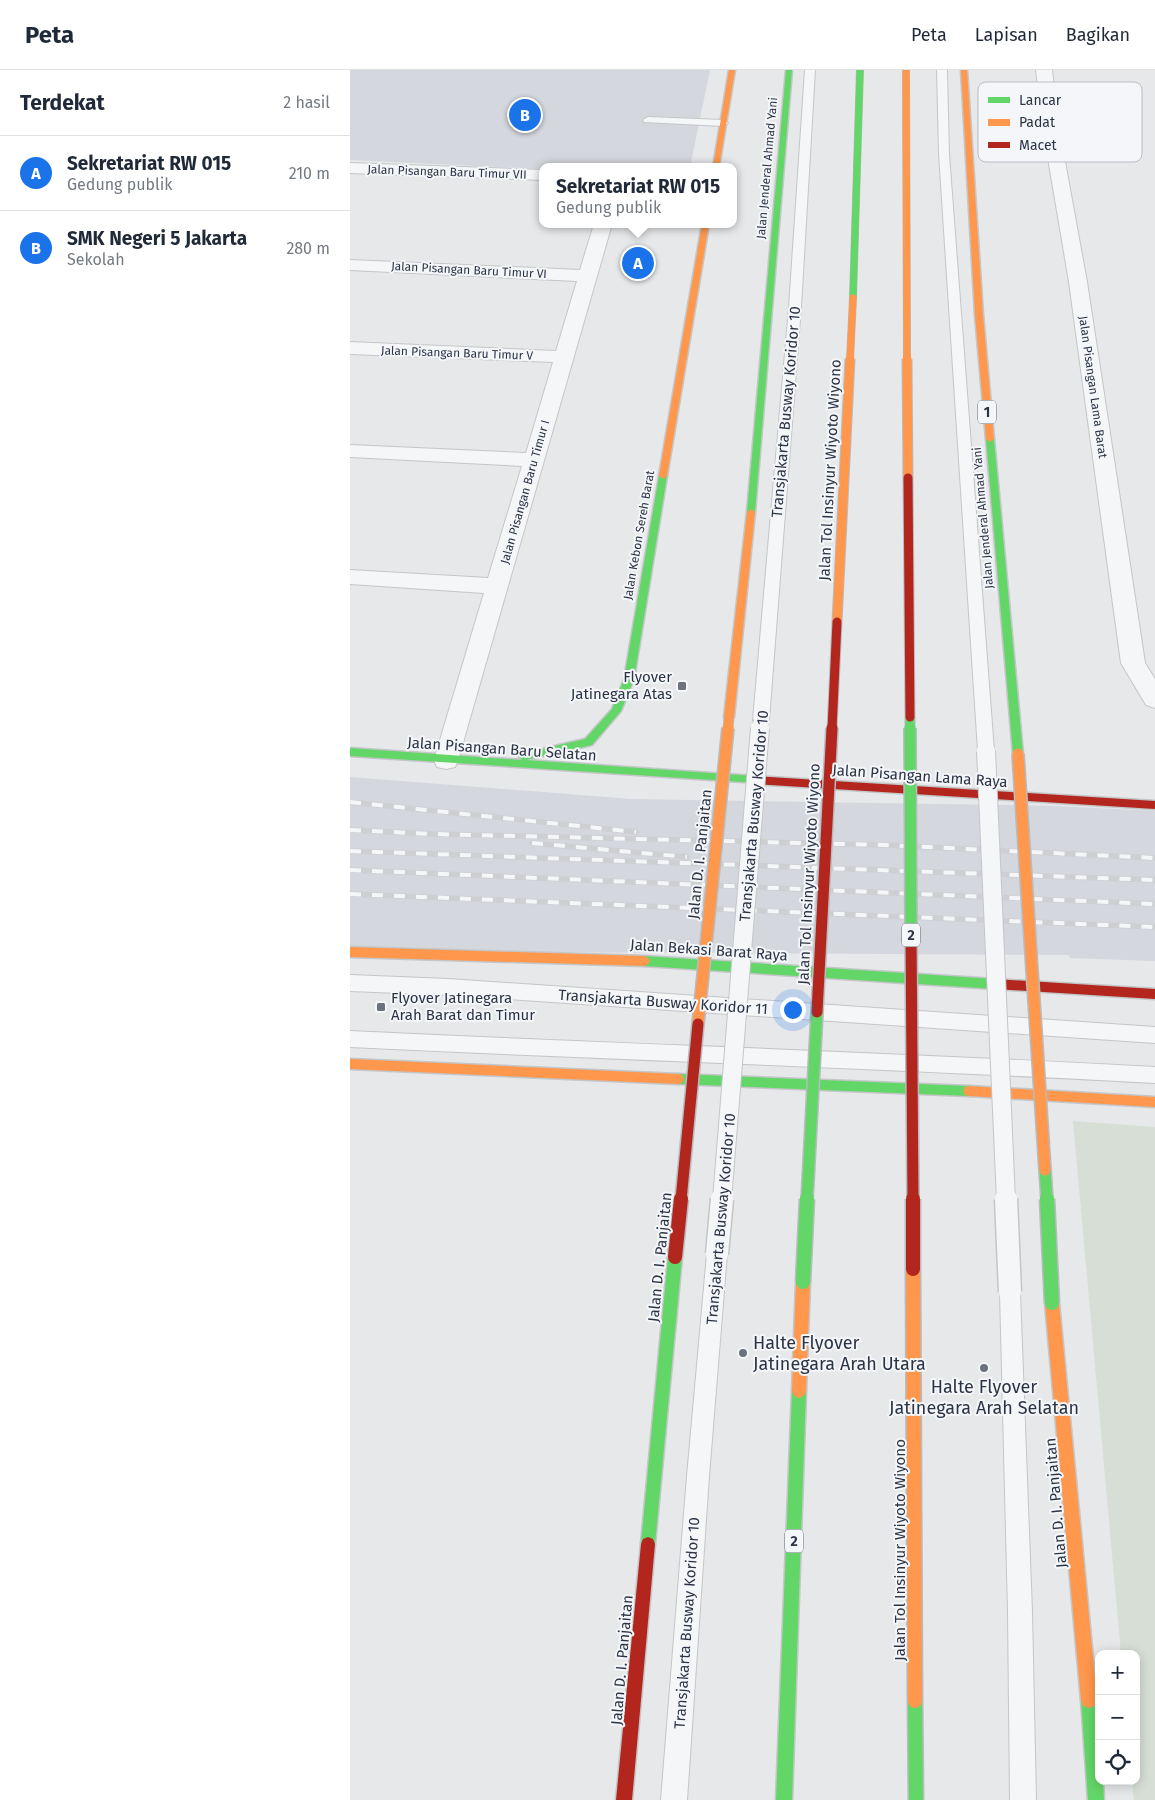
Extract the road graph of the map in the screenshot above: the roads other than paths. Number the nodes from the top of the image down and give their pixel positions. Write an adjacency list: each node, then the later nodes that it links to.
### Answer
1 (732, 70): 10 (main road)
2 (789, 70): 26 (main road, Jalan Jenderal Ahmad Yani)
3 (810, 70): 42 (lane, Transjakarta Busway Koridor 10, bridge)
4 (860, 70): 43 (main road, Jalan Tol Insinyur Wiyoto Wiyono / 2, bridge)
5 (906, 70): 44 (main road, Jalan Tol Insinyur Wiyoto Wiyono / 2, bridge)
6 (959, 70): 8 (lane)
7 (964, 70): 28 (main road, Jalan Jenderal Ahmad Yani / 1)
8 (942, 76): 45 (lane, bridge)
9 (648, 120): 10 (lane)
10 (723, 123): 12 (main road)
11 (1057, 162): 25 (street, Jalan Pisangan Lama Barat)
12 (717, 163)
13 (350, 168): 14 (street, Jalan Pisangan Baru Timur VII)
14 (539, 175)
15 (603, 228): 18 (street, Jalan Pisangan Baru Timur I)
16 (705, 228): 30 (main road, Jalan Kebon Sereh Barat)
17 (350, 265): 18 (street, Jalan Pisangan Baru Timur VI)
18 (588, 276): 20 (street, Jalan Pisangan Baru Timur I)
19 (350, 348): 20 (street, Jalan Pisangan Baru Timur V)
20 (565, 357): 22 (street, Jalan Pisangan Baru Timur I)
21 (350, 451): 22 (street)
22 (534, 460): 24 (street, Jalan Pisangan Baru Timur I)
23 (350, 577): 24 (street)
24 (497, 586): 29 (street, Jalan Pisangan Baru Timur I)
25 (1155, 699)
26 (729, 717): 41 (main road, Jalan D. I. Panjaitan, bridge)
27 (350, 752): 29 (main road, Jalan Pisangan Baru Selatan)
28 (1018, 754): 46 (main road, Jalan D. I. Panjaitan, bridge)
29 (446, 760): 30 (main road, Jalan Pisangan Baru Selatan)
30 (494, 763): 31 (main road, Jalan Pisangan Baru Selatan)
31 (652, 774): 32 (main road, Jalan Pisangan Lama Raya)
32 (1155, 805)
33 (350, 952): 35 (main road, Jalan Bekasi Barat Raya)
34 (350, 983): 36 (lane, Transjakarta Busway Koridor 11)
35 (1155, 994)
36 (1155, 1036)
37 (350, 1039): 39 (lane)
38 (350, 1064): 40 (main road)
39 (1155, 1075)
40 (1155, 1102)
41 (624, 1800)
42 (674, 1800)
43 (784, 1800)
44 (916, 1800)
45 (1023, 1800)
46 (1096, 1800)

